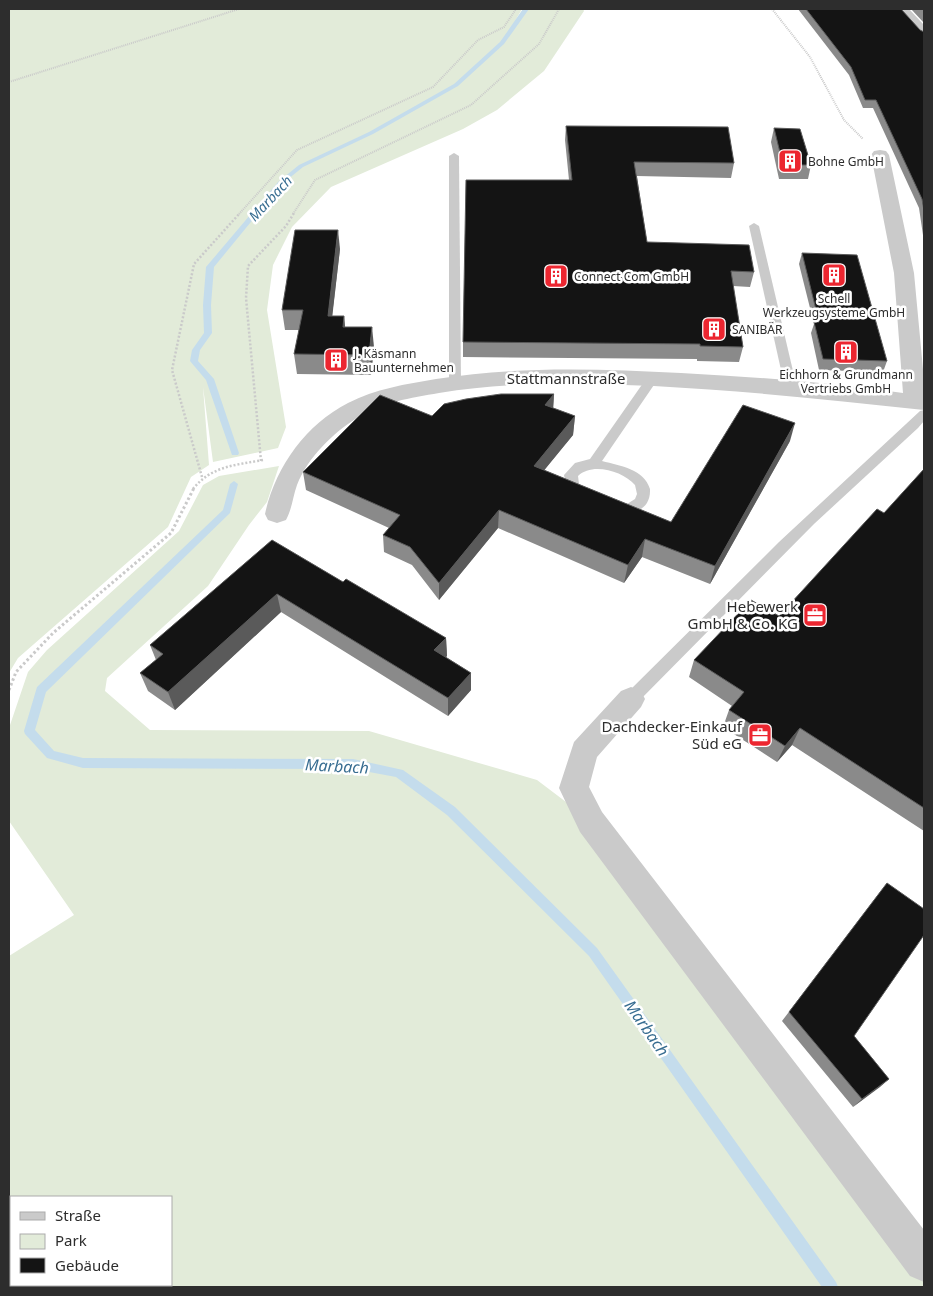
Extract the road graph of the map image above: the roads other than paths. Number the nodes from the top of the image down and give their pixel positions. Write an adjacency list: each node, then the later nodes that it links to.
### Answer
1 (901, 9): 2 (street)
2 (924, 34)
3 (880, 155): 9 (street)
4 (454, 156): 7 (lane)
5 (754, 226): 8 (lane)
6 (652, 379): 7 (street, Stattmannstraße); 8 (street, Stattmannstraße); 10 (lane)
7 (455, 382): 11 (street, Stattmannstraße)
8 (791, 388): 9 (street, Stattmannstraße)
9 (921, 406): 12 (lane)
10 (594, 463): 10 (lane)
11 (277, 514)
12 (631, 699): 13 (street)
13 (924, 1262)

